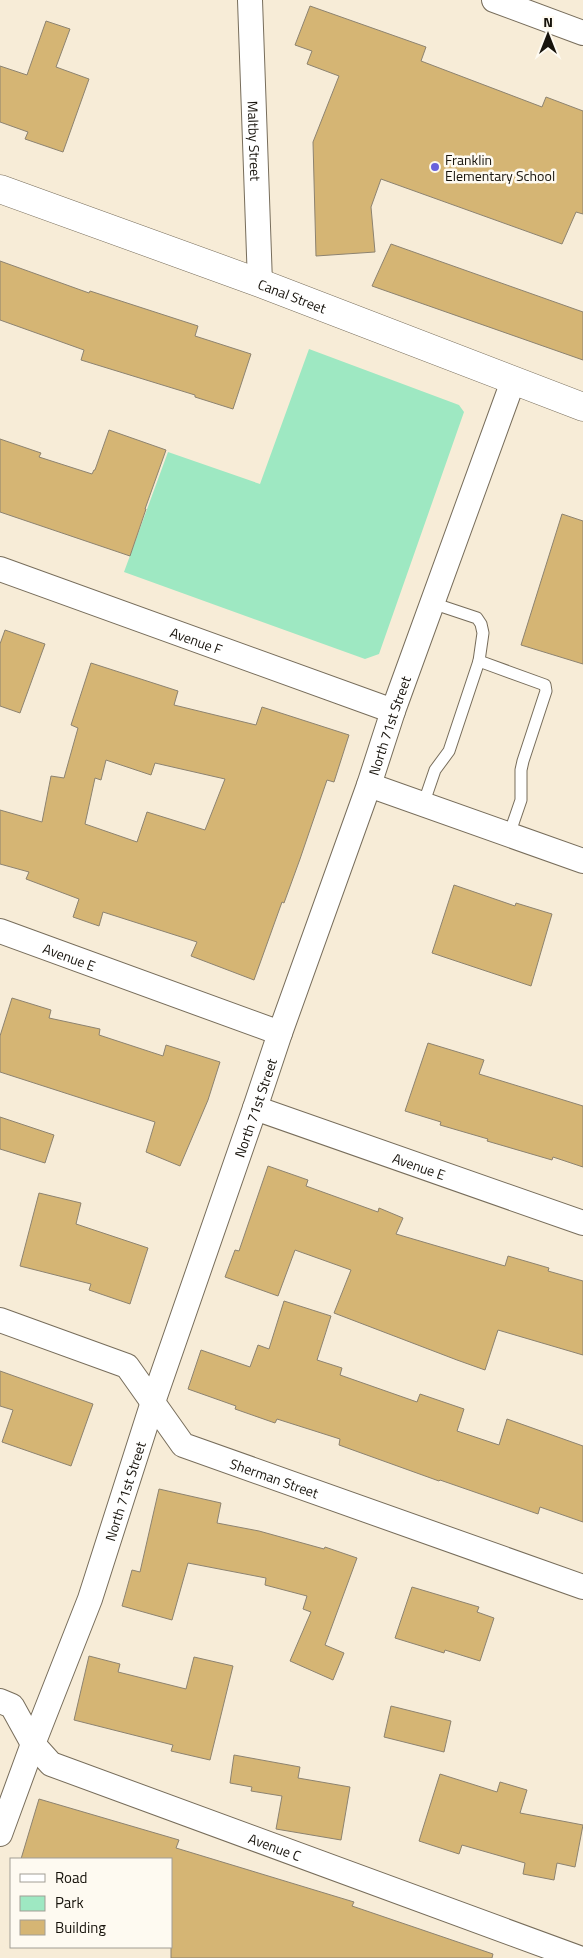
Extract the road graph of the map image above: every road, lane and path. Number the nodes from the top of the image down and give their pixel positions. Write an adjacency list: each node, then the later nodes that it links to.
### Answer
1 (250, 0): 5 (street, Maltby Street)
2 (494, 0): 3 (street)
3 (583, 33)
4 (0, 189): 5 (street, Canal Street)
5 (260, 283): 6 (street, Canal Street)
6 (513, 381): 7 (street, Canal Street); 9 (street, North 71st Street)
7 (583, 406)
8 (0, 569): 11 (street, Avenue F)
9 (432, 603): 10 (lane); 11 (street, North 71st Street)
10 (480, 661): 13 (lane); 14 (lane)
11 (393, 711): 12 (street, North 71st Street)
12 (369, 785): 13 (street); 17 (street, North 71st Street)
13 (424, 805): 14 (street)
14 (509, 835): 15 (street)
15 (583, 861)
16 (0, 932): 17 (street, Avenue E)
17 (280, 1032): 18 (street, North 71st Street)
18 (255, 1108): 19 (street, Avenue E); 21 (street, North 71st Street)
19 (583, 1223)
20 (0, 1320): 21 (street, Sherman Street)
21 (153, 1402): 22 (street, Sherman Street); 24 (street, North 71st Street)
22 (583, 1587)
23 (0, 1701): 24 (street, Avenue C)
24 (33, 1744): 25 (street, North 71st Street); 26 (street, Avenue C)
25 (0, 1834)
26 (579, 1958)

